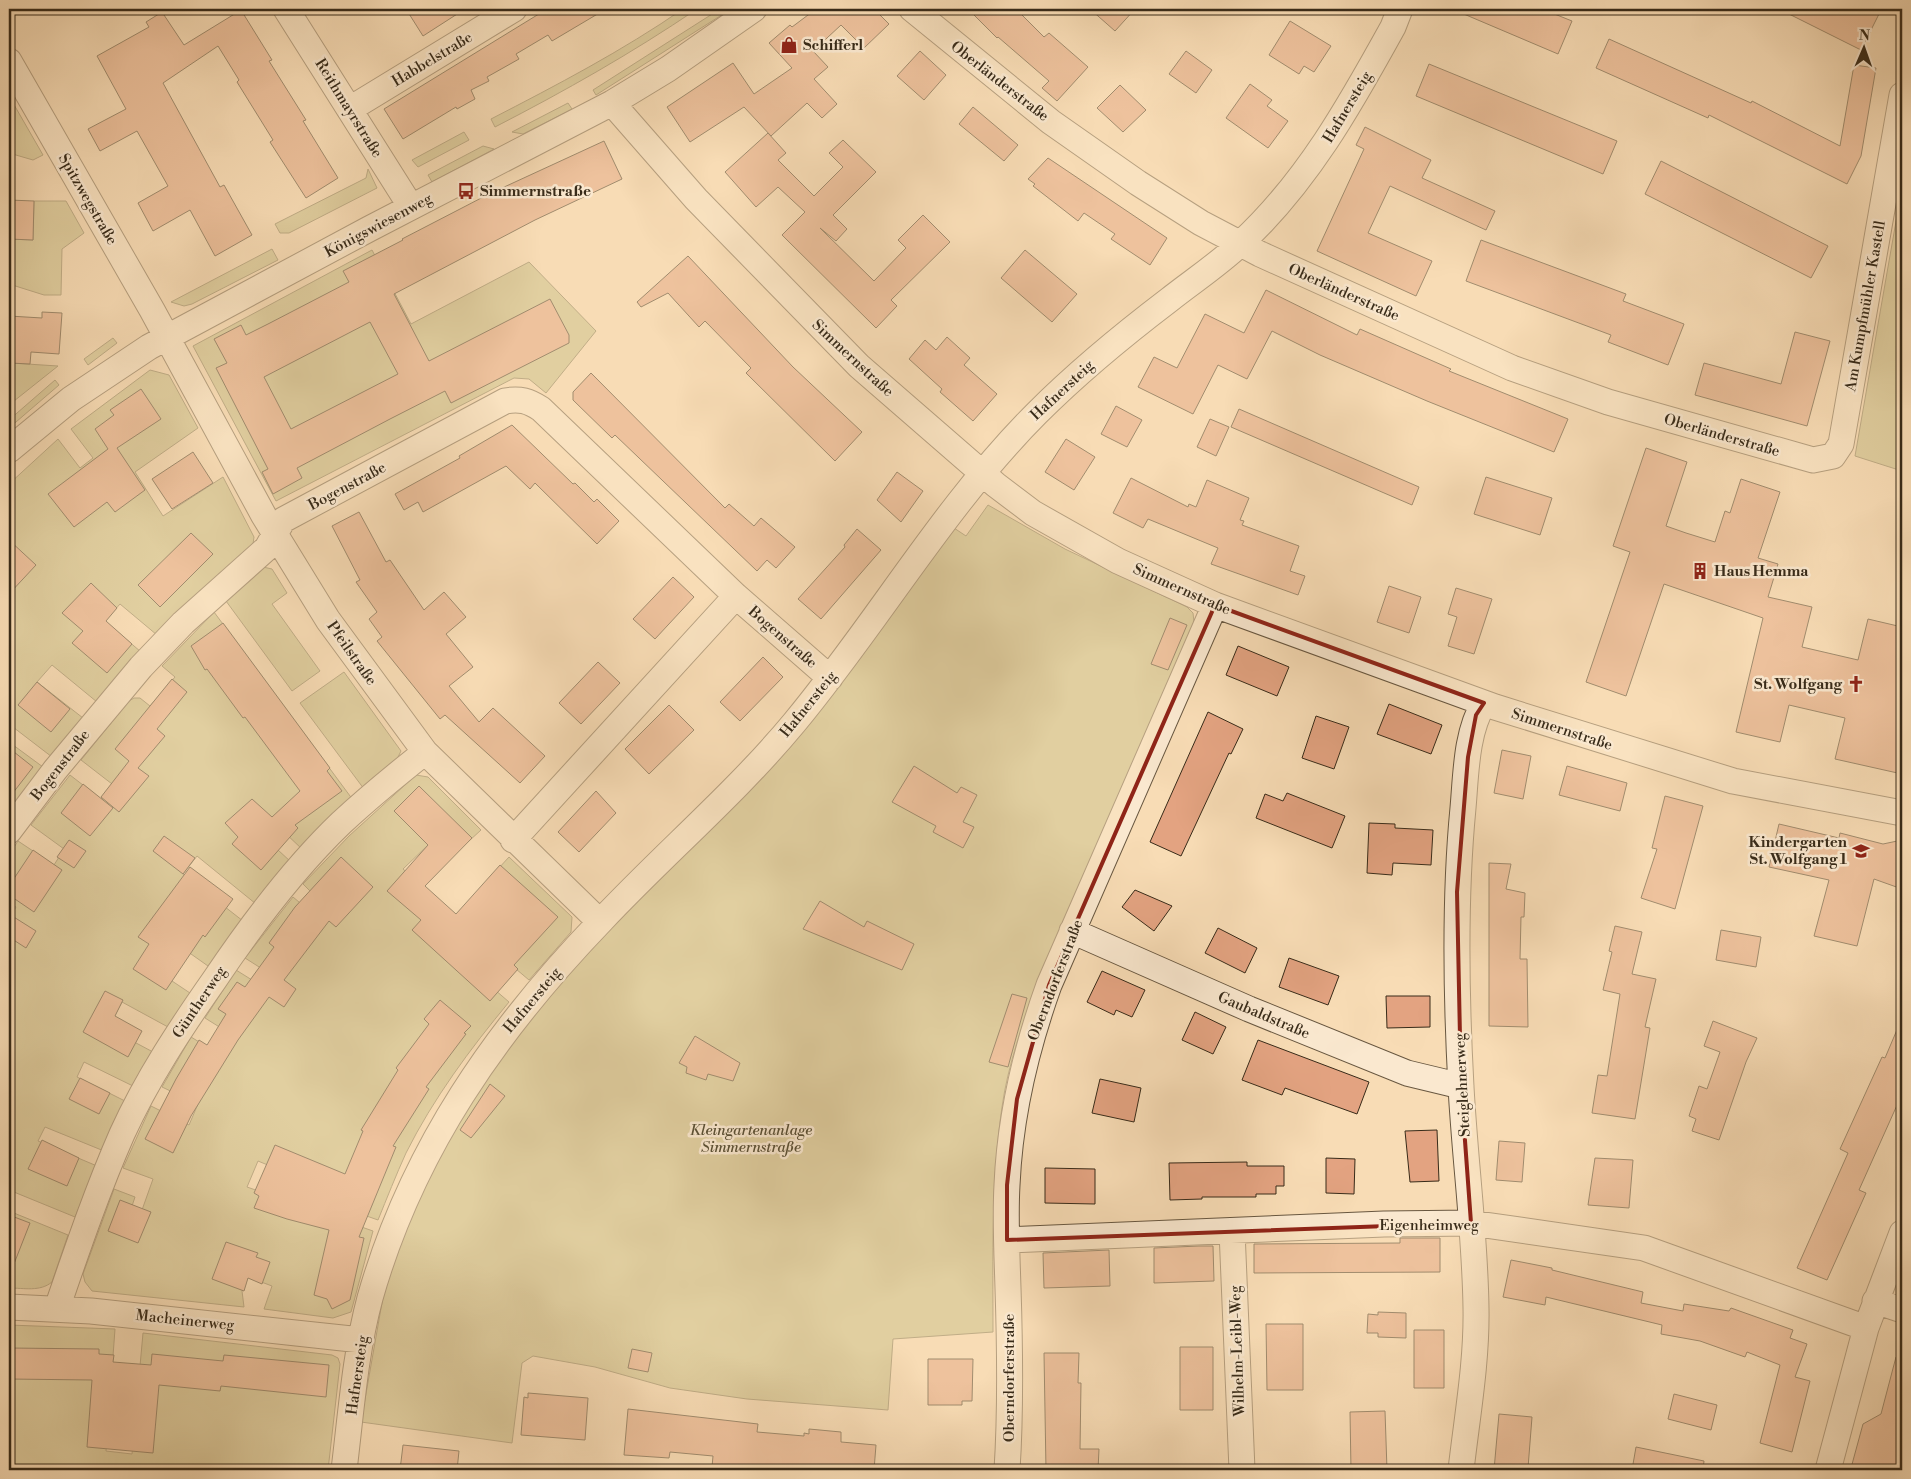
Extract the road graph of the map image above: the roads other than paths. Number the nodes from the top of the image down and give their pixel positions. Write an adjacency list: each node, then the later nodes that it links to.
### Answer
1 (286, 9): 9 (street, Reithmayrstraße)
2 (514, 9): 9 (street, Habbelstraße)
3 (754, 9): 8 (street, Königswiesenweg)
4 (912, 9): 11 (street, Oberländerstraße)
5 (1400, 9): 11 (street, Hafnersteig)
6 (9, 60): 12 (street, Spitzwegstraße)
7 (1902, 95): 14 (street, Am Kumpfmühler Kastell)
8 (612, 103): 10 (street, Königswiesenweg); 15 (street, Simmernstraße)
9 (350, 109): 10 (street, Reithmayrstraße)
10 (411, 207): 12 (street, Königswiesenweg)
11 (1240, 244): 14 (street, Oberländerstraße); 15 (street, Hafnersteig)
12 (166, 337): 13 (street, Königswiesenweg); 16 (street, Pfeilstraße)
13 (9, 450)
14 (1832, 456)
15 (981, 472): 18 (street, Simmernstraße); 19 (street, Hafnersteig)
16 (275, 534): 17 (street, Bogenstraße); 21 (street, Pfeilstraße); 23 (street, Bogenstraße)
17 (736, 596): 19 (street, Bogenstraße); 24 (street, Bogenstraße)
18 (1215, 605): 20 (street, Simmernstraße); 26 (street, Oberndorferstraße)
19 (830, 678): 25 (street, Hafnersteig)
20 (1484, 703): 22 (street, Simmernstraße); 27 (street, Steiglehnerweg)
21 (425, 752): 24 (street, Pfeilstraße); 34 (street, Güntherweg)
22 (1902, 813)
23 (9, 831)
24 (513, 840): 25 (street, Pfeilstraße)
25 (600, 922): 37 (street, Hafnersteig)
26 (1072, 931): 27 (street, Gaubaldstraße); 31 (street, Oberndorferstraße)
27 (1461, 1086): 28 (street, Steiglehnerweg)
28 (1471, 1223): 29 (street, Eigenheimweg); 36 (street, Eigenheimweg); 41 (street, Steiglehnerweg)
29 (1232, 1231): 31 (street, Eigenheimweg); 40 (street, Wilhelm-Leibl-Weg)
30 (1902, 1233): 32 (street)
31 (1007, 1240): 39 (street, Oberndorferstraße)
32 (1875, 1301): 35 (street); 36 (street)
33 (9, 1307): 34 (street, Macheinerweg)
34 (56, 1308): 37 (street, Macheinerweg)
35 (1902, 1310)
36 (1866, 1328): 42 (street)
37 (361, 1340): 38 (street, Hafnersteig)
38 (344, 1470)
39 (1007, 1470)
40 (1242, 1470)
41 (1461, 1470)
42 (1828, 1470)

